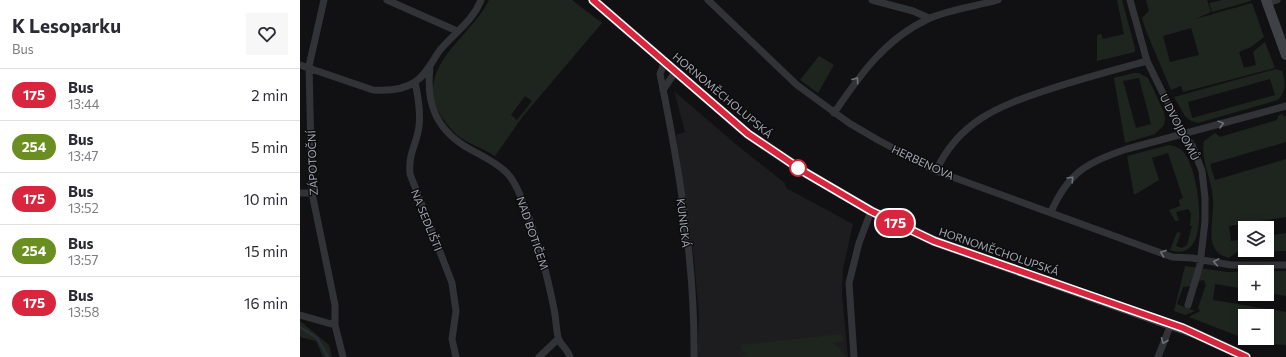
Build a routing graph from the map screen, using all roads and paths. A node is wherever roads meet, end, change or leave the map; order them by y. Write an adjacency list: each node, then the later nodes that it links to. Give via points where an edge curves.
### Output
1 (324, 0): 16 (street, ZÁPOTOČNÍ)
2 (388, 0): 11 (street)
3 (481, 0): 11 (street, via 471,18)
4 (593, 0): 13 (street, HORNOMĚCHOLUPSKÁ)
5 (708, 0): 22 (street, HERBENOVA, via 797,85)
6 (872, 0): 10 (street, via 913,12)
7 (998, 0): 10 (street)
8 (1130, 0): 14 (street, U DVOJDOMŮ)
9 (1270, 1): 12 (street)
10 (927, 19): 22 (street, one-way to 10, via 859,76 882,50 896,37)
11 (457, 32): 17 (street, via 439,52)
12 (1286, 56)
13 (665, 61): 18 (street, HORNOMĚCHOLUPSKÁ); 20 (street, KUNICKÁ, via 660,74)
14 (1147, 61): 23 (street, U DVOJDOMŮ); 24 (street, via 1068,82 1005,104 958,137)
15 (300, 65): 16 (street)
16 (309, 66): 19 (street, via 373,90 394,90); 25 (street, ZÁPOTOČNÍ)
17 (430, 67): 19 (street); 35 (street, NAD BOTIČEM, via 430,103 441,124 465,146 491,160 507,173 517,187 532,223 546,270)
18 (676, 70): 20 (street); 27 (street, HORNOMĚCHOLUPSKÁ, via 748,134 806,173)
19 (415, 82): 37 (street, NA SEDLIŠTI, via 420,116 410,157 410,174 452,283 456,311 452,339)
20 (663, 90): 40 (street, KUNICKÁ, via 680,188 692,280)
21 (1286, 106): 23 (street, one-way to 21)
22 (834, 112): 24 (street, HERBENOVA, via 878,140)
23 (1183, 134): 28 (street, one-way to 23, via 1064,186 1075,174 1090,164 1127,149); 29 (street, U DVOJDOMŮ, via 1192,145 1203,180 1206,221)
24 (936, 171): 28 (street, HERBENOVA)
25 (312, 193): 26 (street); 34 (street, ZÁPOTOČNÍ, via 335,305)
26 (300, 194)
27 (871, 211): 33 (street, HORNOMĚCHOLUPSKÁ, via 934,241); 41 (street, via 859,243 849,283)
28 (1051, 212): 29 (street, HERBENOVA, one-way to 28, via 1172,257)
29 (1201, 260): 30 (street, HERBENOVA, one-way to 29, via 1231,265); 31 (street, U DVOJDOMŮ)
30 (1286, 265)
31 (1188, 305)
32 (300, 315): 34 (street)
33 (1171, 324): 42 (street, one-way to 42); 43 (street, HORNOMĚCHOLUPSKÁ)
34 (335, 325): 36 (street, ZÁPOTOČNÍ)
35 (558, 339): 38 (street); 39 (street)
36 (343, 357)
37 (456, 357)
38 (539, 357)
39 (570, 357)
40 (694, 357)
41 (854, 357)
42 (1158, 357)
43 (1246, 357)

